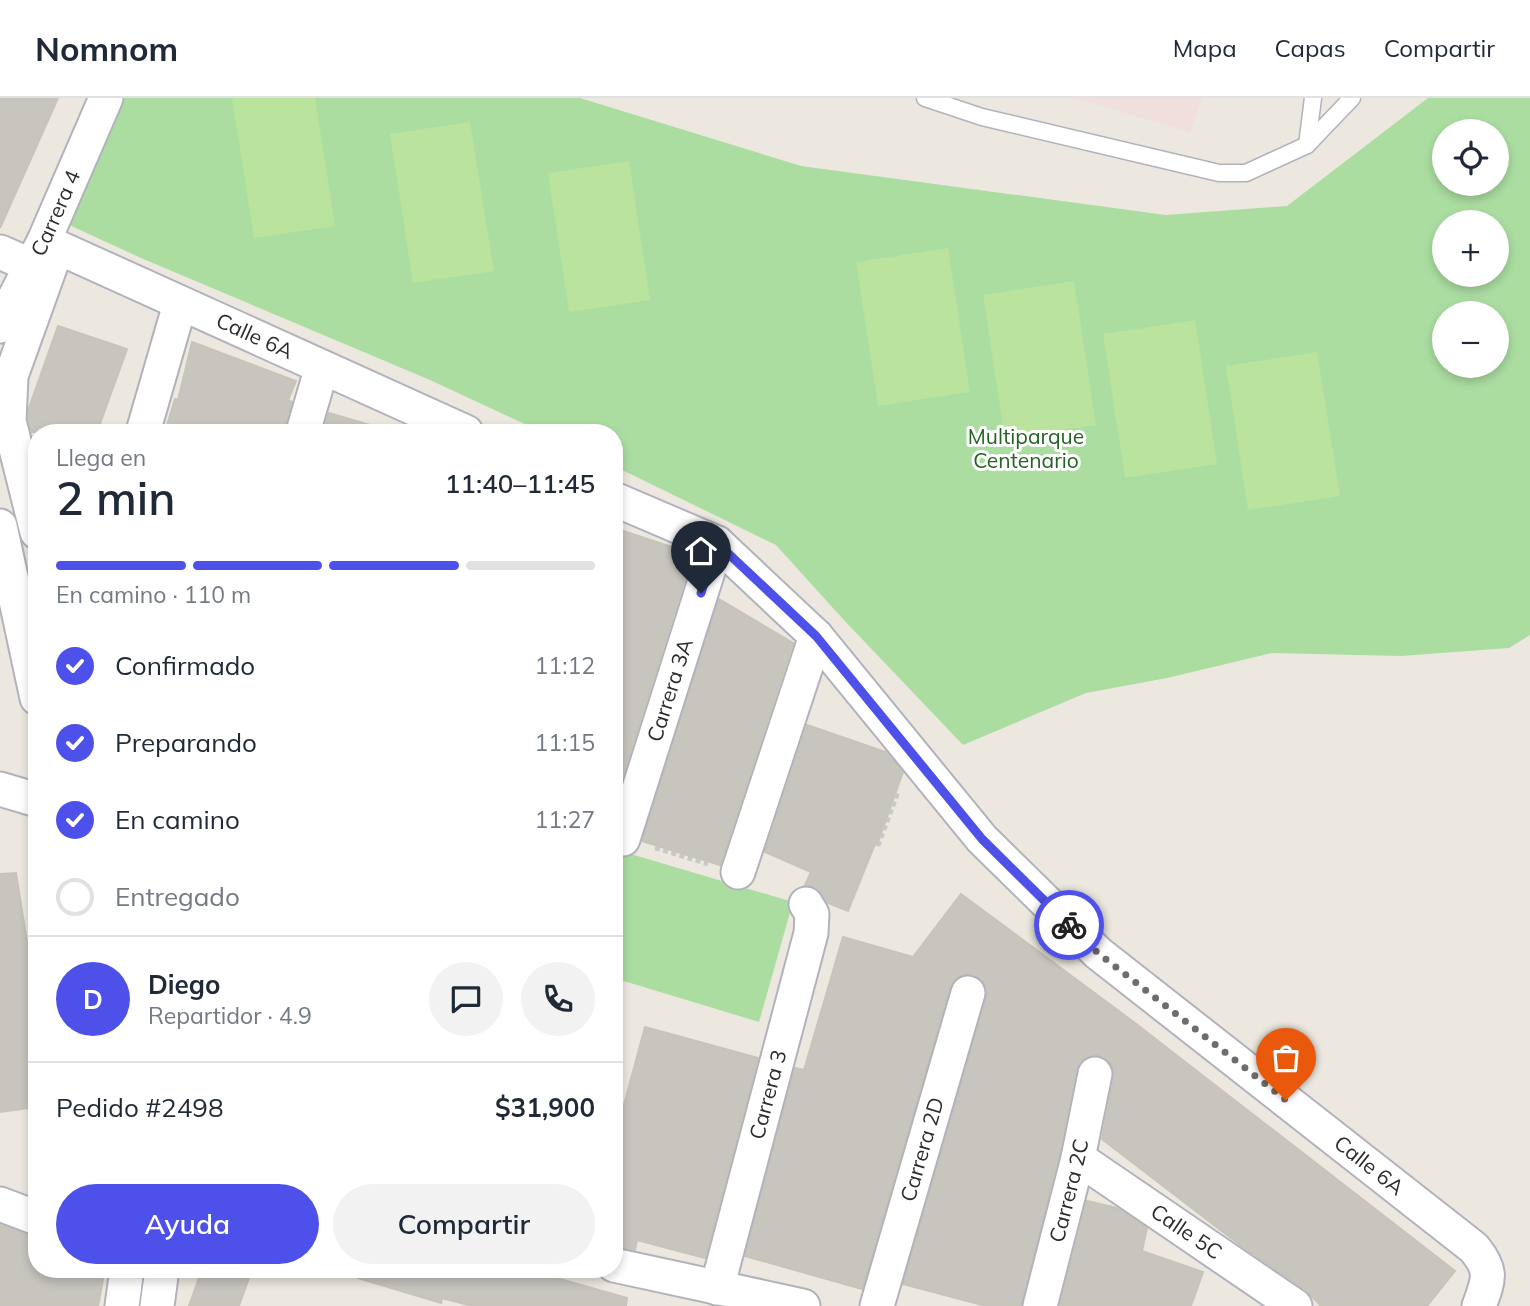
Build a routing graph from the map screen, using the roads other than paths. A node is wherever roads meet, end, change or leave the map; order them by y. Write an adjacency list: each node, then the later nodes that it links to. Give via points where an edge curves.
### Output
1 (106, 98): 6 (street, Carrera 4)
2 (925, 98): 5 (lane, via 982,117 1219,173 1246,173)
3 (1313, 98): 5 (lane)
4 (1352, 98): 5 (lane)
5 (1307, 145)
6 (33, 251): 7 (street, Calle 6A); 8 (street, Carrera 4); 13 (street, Carrera 4, via 11,376 9,421)
7 (180, 304): 9 (street, Calle 6A); 10 (street)
8 (0, 326)
9 (322, 367): 11 (street); 12 (street, Calle 6A)
10 (145, 424)
11 (305, 424)
12 (447, 424)
13 (28, 496)
14 (623, 503): 16 (street, Calle 6A)
15 (1, 542): 18 (street)
16 (717, 543): 17 (street, Calle 6A); 21 (street, Carrera 3A)
17 (816, 636): 22 (street); 39 (street, Calle 6A, via 982,839 1098,953 1474,1248 1486,1263 1486,1287)
18 (28, 659)
19 (0, 789): 20 (street)
20 (28, 797)
21 (624, 839)
22 (738, 872)
23 (806, 904): 32 (street, Carrera 3, via 811,933)
24 (968, 992): 36 (street, Carrera 2D)
25 (1095, 1074): 26 (street, Carrera 2C)
26 (1078, 1157): 37 (street, Carrera 2C); 38 (street, Calle 5C)
27 (0, 1204): 28 (street)
28 (28, 1214)
29 (623, 1267): 32 (street)
30 (126, 1278): 33 (street)
31 (161, 1278): 34 (street)
32 (717, 1288): 35 (street)
33 (122, 1306)
34 (157, 1306)
35 (803, 1306)
36 (877, 1306)
37 (1040, 1306)
38 (1295, 1306)
39 (1479, 1306)

